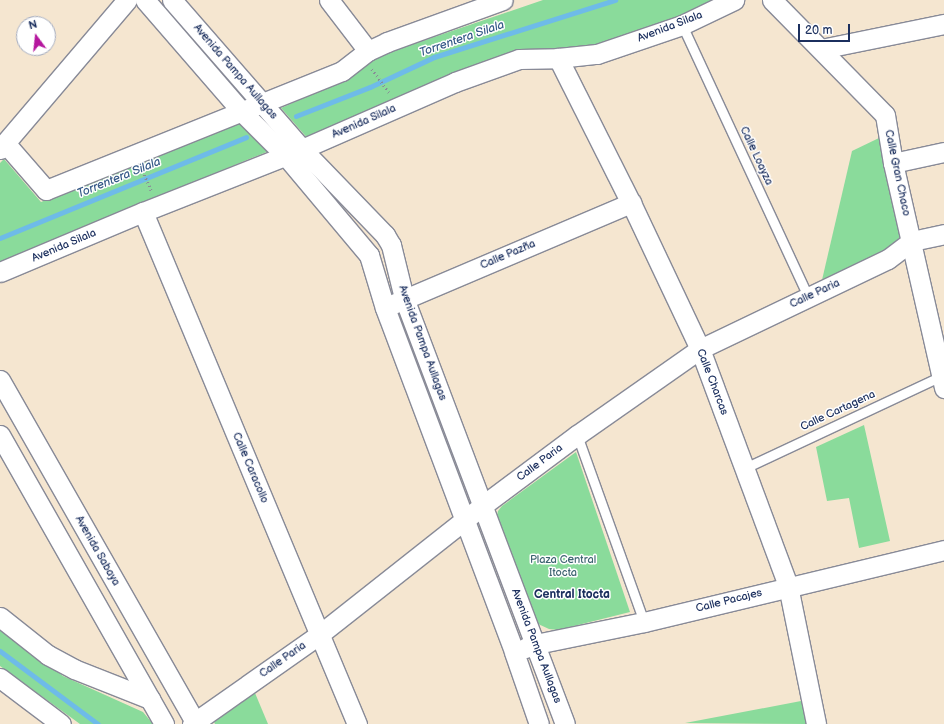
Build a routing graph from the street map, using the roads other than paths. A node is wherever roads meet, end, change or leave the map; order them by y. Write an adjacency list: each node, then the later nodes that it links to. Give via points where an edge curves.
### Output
1 (128, 0): 15 (street)
2 (145, 0): 14 (street, Avenida Pampa Aullagas)
3 (172, 0): 13 (street, Avenida Pampa Aullagas)
4 (329, 0): 11 (street)
5 (503, 0): 11 (street)
6 (734, 0): 9 (street, Avenida Silala)
7 (772, 0): 10 (street, Calle Gran Chaco)
8 (944, 24): 10 (street)
9 (682, 25): 12 (street, Avenida Silala, via 597,54); 24 (lane, Calle Loayza)
10 (821, 49): 18 (street, Calle Gran Chaco, via 885,115)
11 (368, 51): 13 (street, via 342,71)
12 (558, 58): 16 (street, Avenida Silala, via 519,59 476,74); 19 (street, Calle Charcas)
13 (263, 104): 14 (street); 16 (street, Avenida Pampa Aullagas)
14 (240, 111): 15 (street, via 46,190); 16 (street, Avenida Pampa Aullagas)
15 (3, 146)
16 (294, 152): 20 (street, Avenida Silala); 25 (street, Avenida Pampa Aullagas, via 385,235); 26 (street, Avenida Pampa Aullagas, via 369,256)
17 (944, 152): 18 (street)
18 (893, 163): 22 (street, Calle Gran Chaco)
19 (631, 203): 25 (street, Calle Pazña); 27 (street, Calle Charcas)
20 (144, 212): 23 (street, Avenida Silala); 39 (street, Calle Caracollo)
21 (944, 234): 22 (street)
22 (912, 241): 24 (street, Calle Paria, via 888,259); 29 (street, Calle Gran Chaco)
23 (0, 272)
24 (808, 297): 27 (street, Calle Paria)
25 (404, 298): 26 (street, Calle Pazña); 33 (street, Avenida Pampa Aullagas)
26 (385, 308): 34 (street, Avenida Pampa Aullagas)
27 (700, 349): 31 (street, Calle Paria); 32 (street, Calle Charcas)
28 (0, 380): 44 (street, Avenida Sabaya)
29 (943, 382): 32 (lane, Calle Cartagena)
30 (0, 435): 43 (street)
31 (577, 435): 33 (street, Calle Paria); 38 (lane)
32 (745, 468): 36 (street, Calle Charcas)
33 (482, 506): 34 (street, Calle Paria); 40 (street, Avenida Pampa Aullagas)
34 (464, 521): 39 (street, Calle Paria); 41 (street, Avenida Pampa Aullagas)
35 (944, 550): 36 (street, Calle Pacajes)
36 (788, 586): 38 (street, Calle Pacajes); 50 (street, Calle Charcas)
37 (0, 617): 43 (street, via 48,655 74,669)
38 (644, 622): 40 (street, Calle Pacajes)
39 (320, 634): 44 (street, Calle Paria); 47 (street, Calle Caracollo)
40 (536, 644): 41 (street, Calle Pacajes); 49 (street, Avenida Pampa Aullagas)
41 (514, 652): 48 (street, Avenida Pampa Aullagas)
42 (0, 678): 45 (street)
43 (150, 699): 46 (street)
44 (194, 723)
45 (61, 724)
46 (164, 724)
47 (356, 724)
48 (539, 724)
49 (565, 724)
50 (816, 724)

